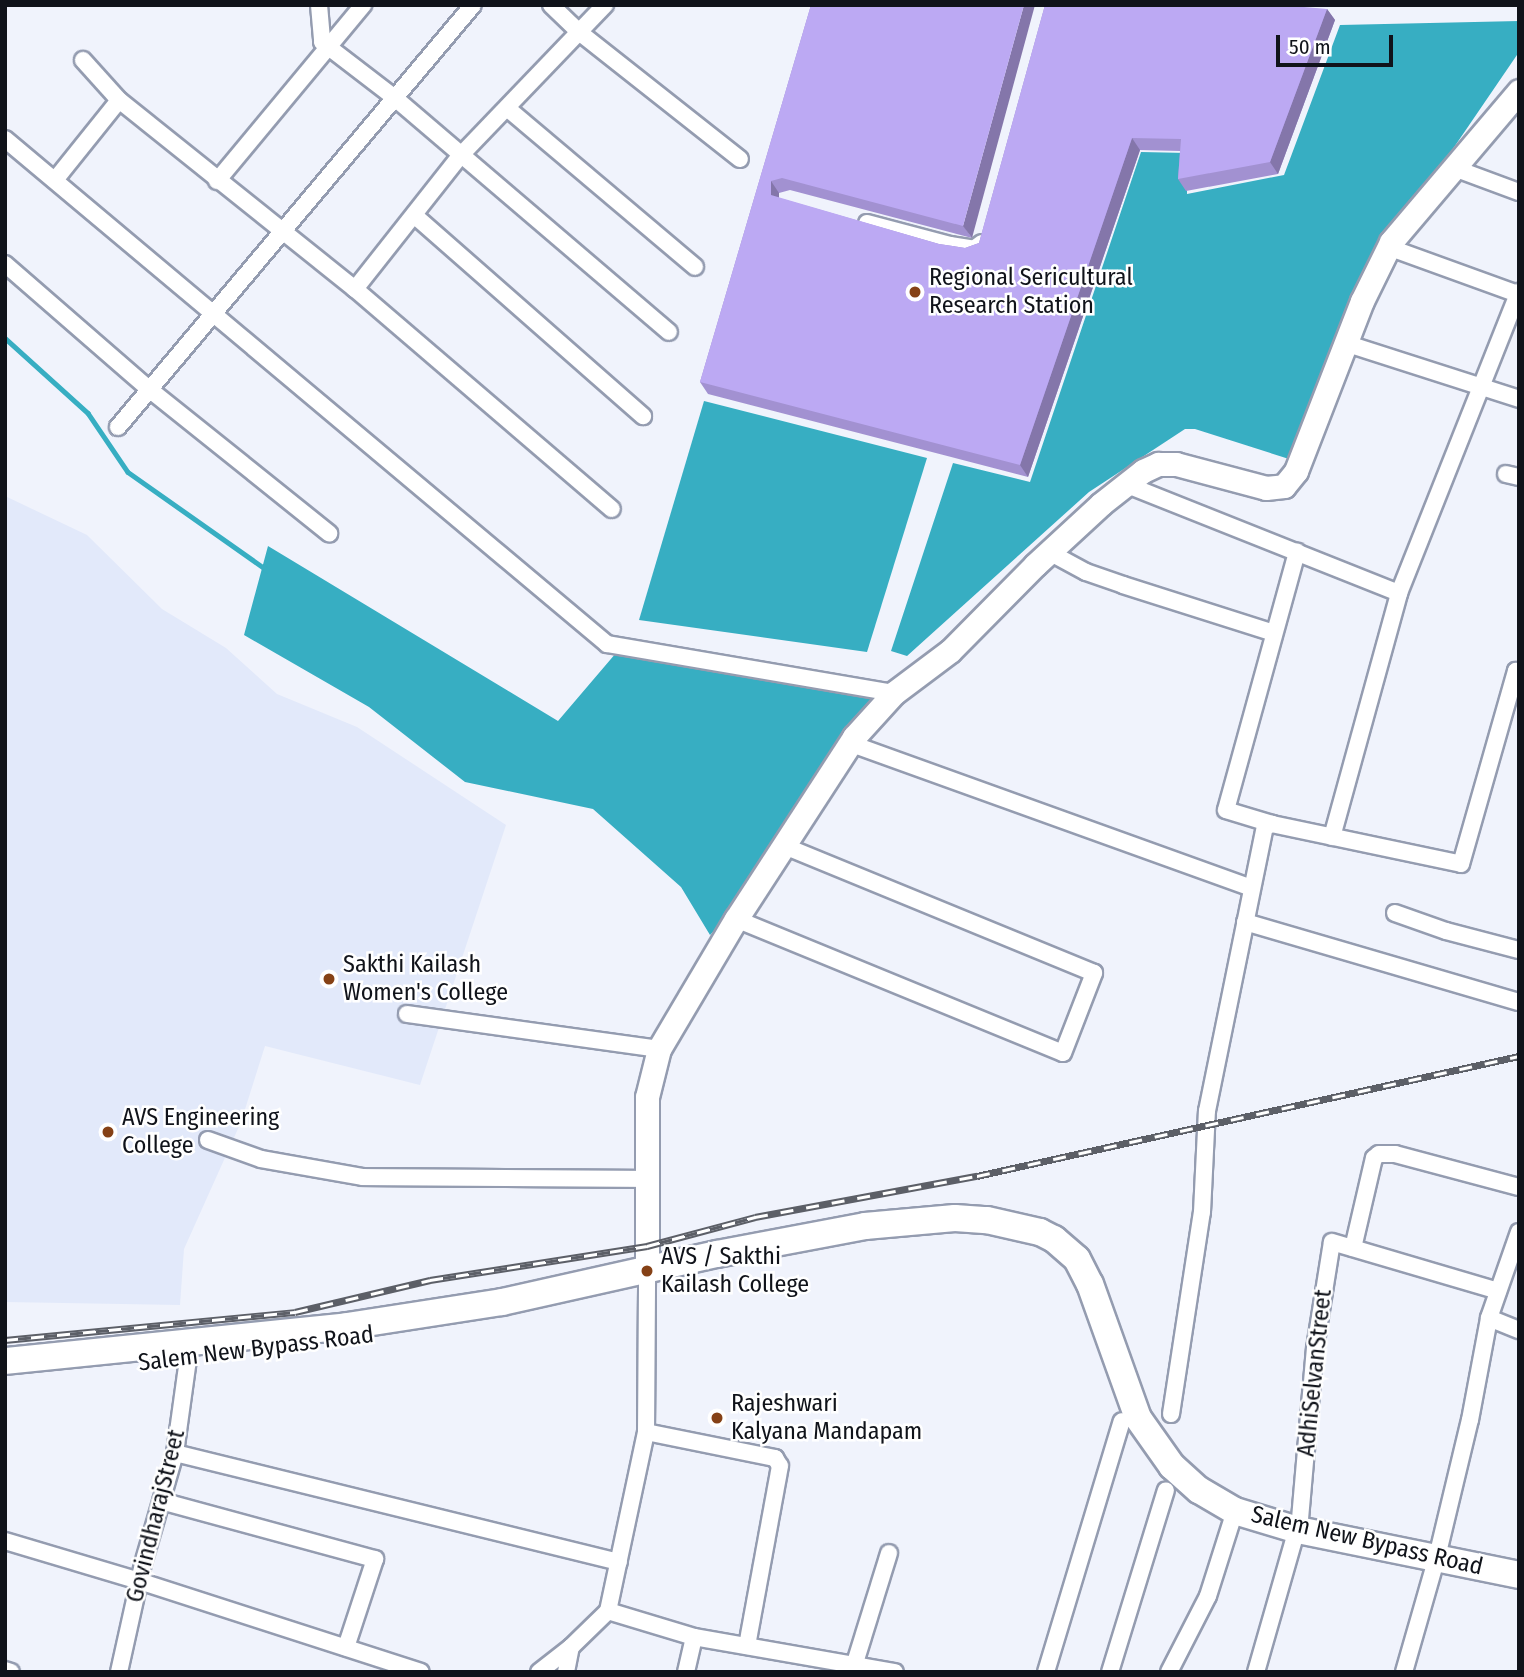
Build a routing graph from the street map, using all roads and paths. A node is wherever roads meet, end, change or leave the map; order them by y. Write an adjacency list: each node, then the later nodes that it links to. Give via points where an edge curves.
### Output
1 (319, 5): 7 (street, via 322,42)
2 (363, 5): 7 (street)
3 (473, 5): 10 (street)
4 (551, 5): 6 (street)
5 (605, 5): 6 (street)
6 (579, 32): 12 (street); 15 (street)
7 (328, 46): 10 (street); 18 (street)
8 (83, 60): 11 (street)
9 (1518, 93): 16 (street)
10 (395, 98): 14 (street); 23 (street)
11 (119, 100): 17 (street); 18 (street)
12 (506, 108): 14 (street); 26 (street)
13 (5, 139): 17 (street)
14 (461, 155): 20 (street); 30 (street)
15 (740, 159)
16 (1454, 168): 19 (street); 24 (street)
17 (55, 180): 29 (street)
18 (217, 180): 23 (street)
19 (1519, 192)
20 (414, 215): 27 (street); 35 (street)
21 (851, 219): 22 (street, via 974,249 980,247)
22 (987, 225)
23 (281, 232): 27 (street); 29 (street)
24 (1388, 247): 28 (street); 31 (street)
25 (5, 264): 33 (street)
26 (695, 267)
27 (355, 289): 38 (street)
28 (1518, 293): 32 (street)
29 (214, 312): 33 (street); 45 (street, via 607,644)
30 (669, 332)
31 (1345, 344): 32 (street); 37 (street, via 1296,471 1284,486 1256,486 1176,464 1158,464)
32 (1481, 385): 34 (street); 42 (street)
33 (149, 389): 36 (street); 39 (street)
34 (1519, 399)
35 (643, 416)
36 (118, 427)
37 (1125, 484): 40 (street); 41 (street)
38 (612, 509)
39 (329, 533)
40 (1049, 552): 43 (street, via 1086,572); 45 (street, via 950,651)
41 (1297, 552): 42 (street); 43 (street)
42 (1399, 593): 48 (street)
43 (1274, 633): 47 (street, via 1226,810)
44 (1519, 672): 48 (street, via 1461,864)
45 (894, 693): 46 (street)
46 (849, 743): 49 (street); 50 (street)
47 (1272, 824): 48 (street); 50 (street, via 1265,827)
48 (1332, 837)
49 (782, 845): 52 (street); 52 (street, via 1094,973 1063,1053)
50 (1252, 888): 53 (street)
51 (1395, 913): 54 (street)
52 (736, 919): 57 (street)
53 (1245, 922): 55 (street); 72 (street, via 1208,1111 1202,1212)
54 (1519, 950)
55 (1519, 1002)
56 (407, 1014): 57 (street)
57 (659, 1049): 59 (street, via 647,1097)
58 (208, 1140): 59 (street, via 261,1159 363,1177)
59 (648, 1179): 64 (street)
60 (1519, 1187): 63 (street, via 1395,1154 1379,1154 1374,1158)
61 (987, 1220): 64 (main road, Salem New Bypass Road, via 955,1218 865,1226); 78 (main road, Salem New Bypass Road, via 1040,1232 1077,1259 1146,1432 1185,1479); 79 (main road, via 1008,1216 1035,1220 1080,1246 1101,1277 1143,1403 1173,1450 1187,1466 1227,1494)
62 (1519, 1232): 65 (street)
63 (1353, 1248): 65 (street); 79 (street, AdhiSelvanStreet, via 1332,1242 1315,1348)
64 (647, 1271): 66 (main road, Salem New Bypass Road); 74 (street)
65 (1498, 1292): 67 (street)
66 (502, 1302): 69 (main road, Salem New Bypass Road, via 426,1326); 70 (main road, Salem New Bypass Road, via 264,1336)
67 (1489, 1318): 68 (street); 81 (street)
68 (1519, 1330)
69 (188, 1359): 71 (main road, Salem New Bypass Road); 75 (street, GovindharajStreet)
70 (5, 1361)
71 (5, 1375)
72 (1171, 1415)
73 (1122, 1421): 101 (street)
74 (646, 1432): 83 (street); 89 (street, via 775,1458 780,1466)
75 (175, 1453): 77 (street, GovindharajStreet); 83 (street)
76 (1166, 1490): 102 (street)
77 (161, 1501): 86 (street, GovindharajStreet); 90 (street, via 375,1559)
78 (1235, 1511): 79 (main road, Salem New Bypass Road); 103 (street, via 1208,1595)
79 (1299, 1525): 81 (main road, Salem New Bypass Road); 104 (street, AdhiSelvanStreet)
80 (5, 1541): 86 (street)
81 (1438, 1552): 84 (main road); 85 (main road, Salem New Bypass Road); 105 (street)
82 (889, 1553): 92 (street)
83 (619, 1562): 87 (street)
84 (1519, 1563)
85 (1519, 1575)
86 (139, 1581): 90 (street); 95 (street, GovindharajStreet)
87 (608, 1611): 88 (street); 91 (street)
88 (694, 1637): 89 (street); 99 (street)
89 (747, 1646): 92 (street)
90 (346, 1647): 96 (street)
91 (571, 1647): 97 (street); 98 (street)
92 (855, 1663): 100 (street)
93 (5, 1670): 94 (street)
94 (11, 1672)
95 (119, 1672)
96 (421, 1672)
97 (539, 1672)
98 (566, 1672)
99 (686, 1672)
100 (895, 1672)
101 (1045, 1672)
102 (1110, 1672)
103 (1170, 1672)
104 (1256, 1672)
105 (1404, 1672)

